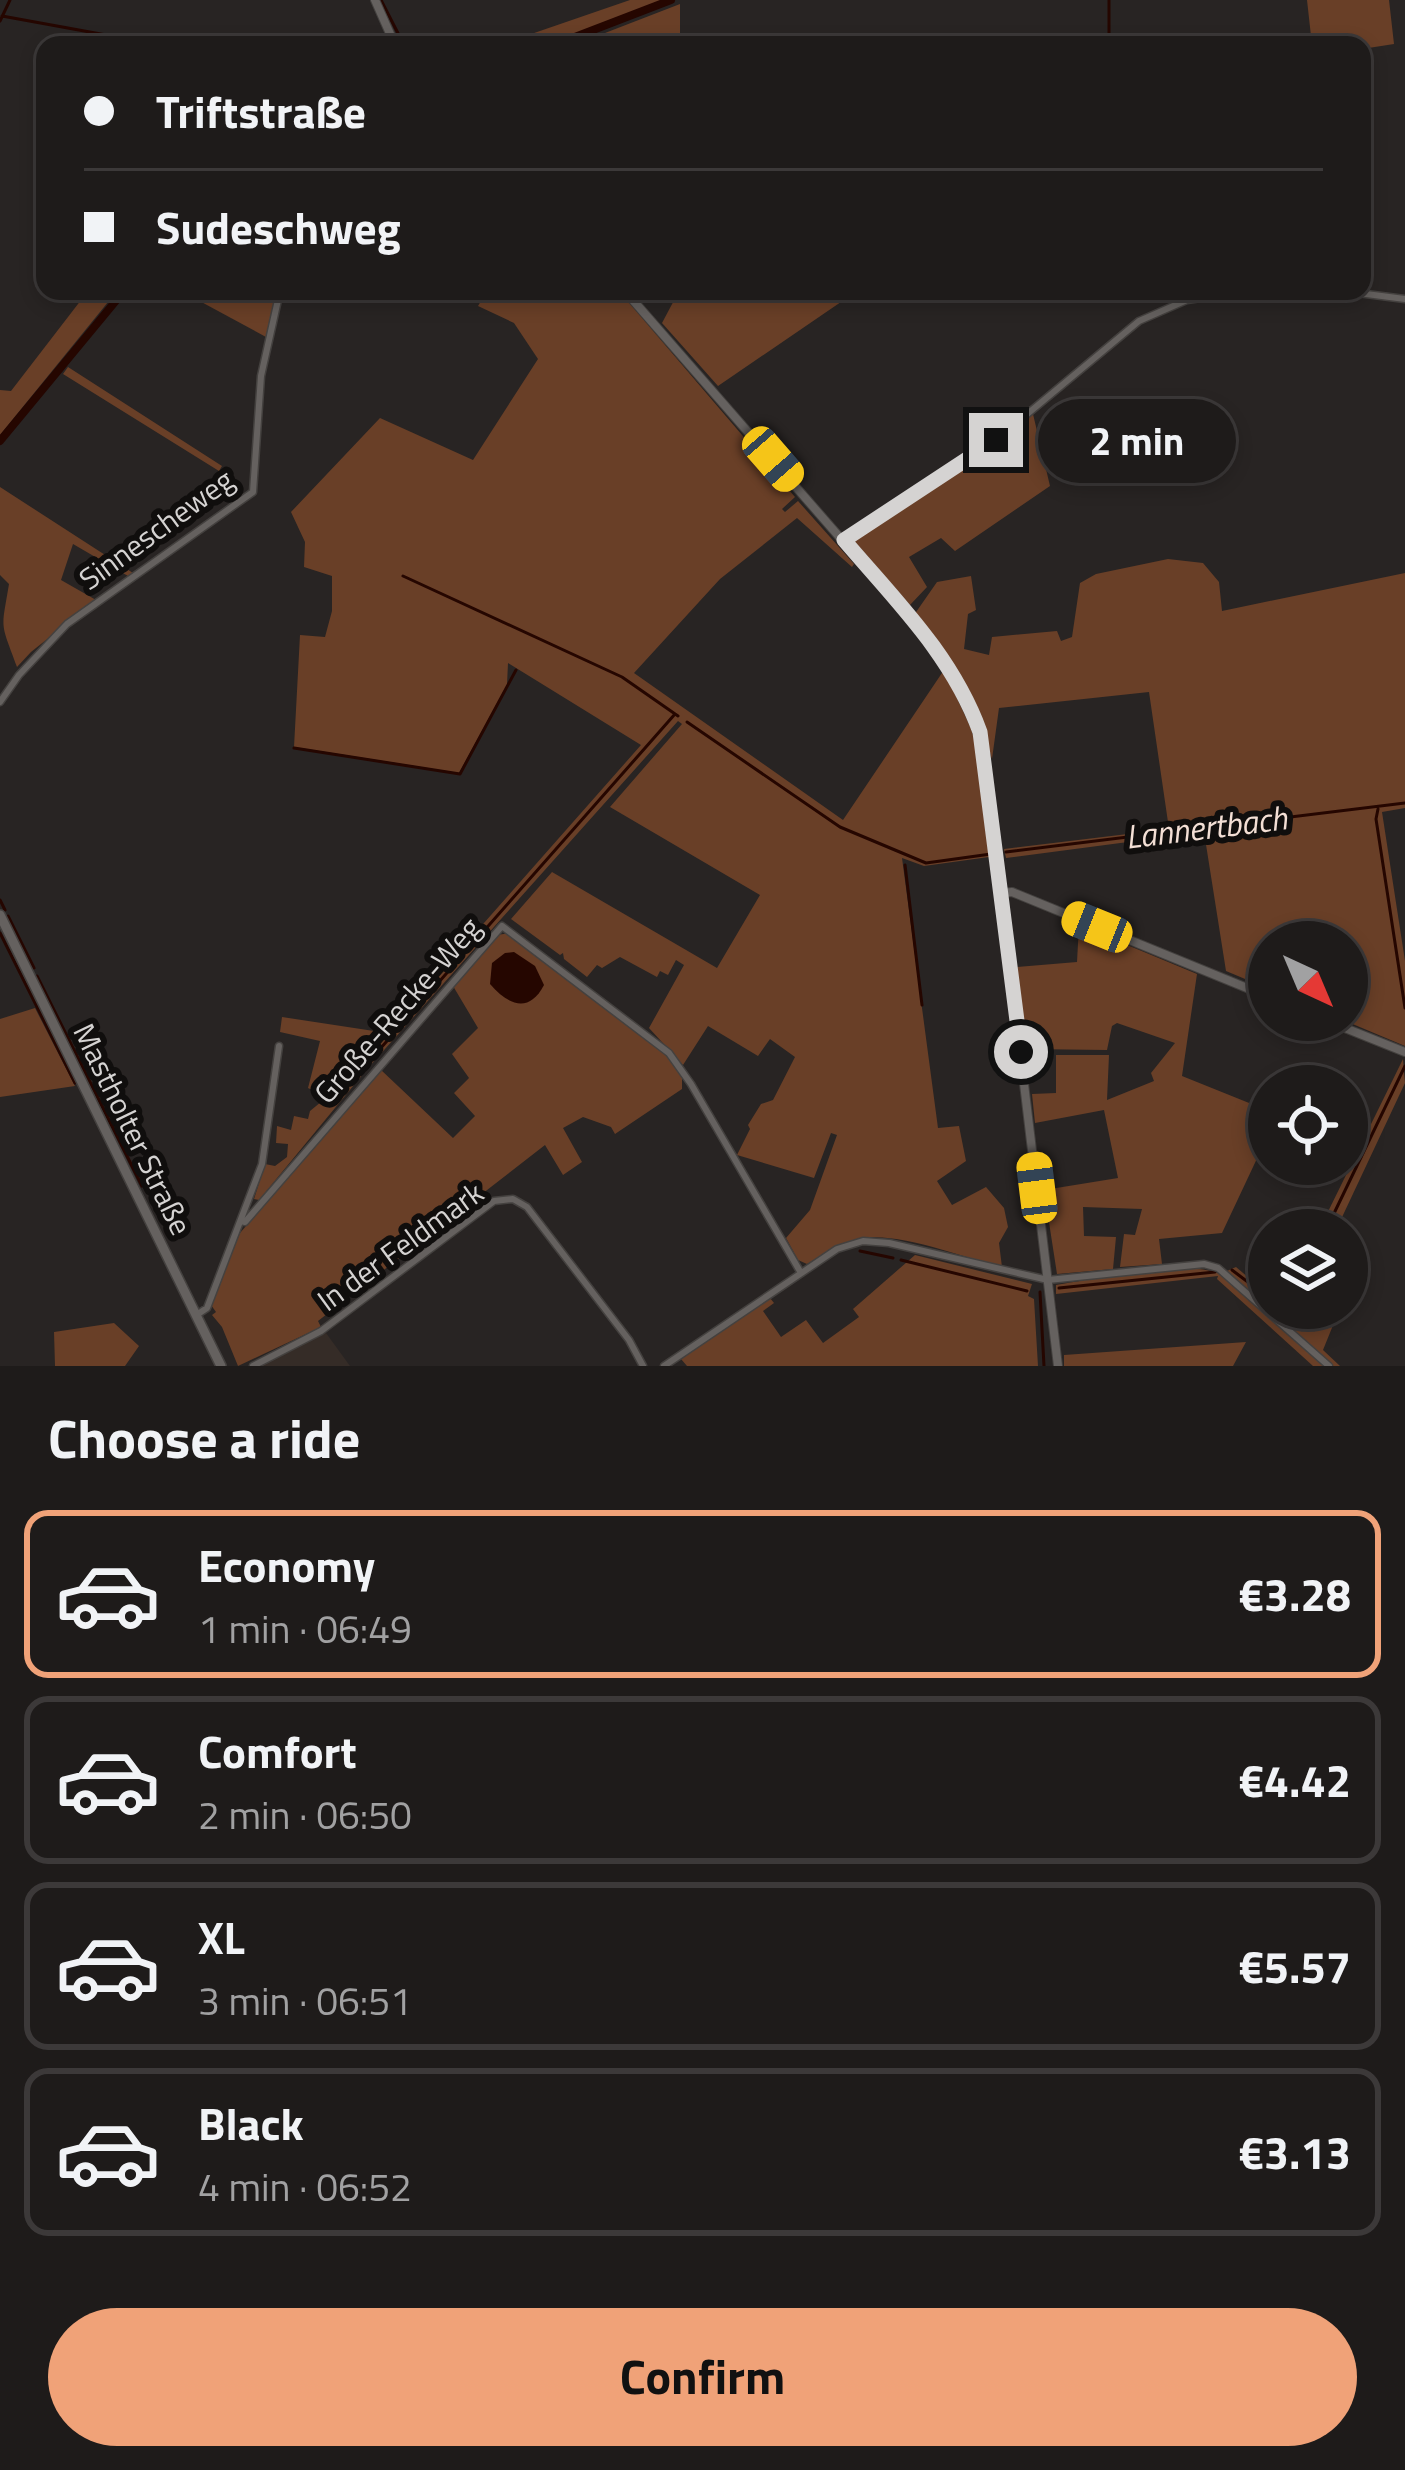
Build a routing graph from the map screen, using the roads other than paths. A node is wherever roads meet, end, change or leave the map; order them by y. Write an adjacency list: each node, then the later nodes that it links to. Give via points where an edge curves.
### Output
1 (375, 0): 2 (street)
2 (391, 36)
3 (1371, 295): 4 (street)
4 (1405, 299)
5 (278, 300): 9 (street, Sinnescheweg, via 261,376 253,492 68,624)
6 (634, 300): 8 (street)
7 (1187, 300): 8 (street, via 1139,321 996,440)
8 (844, 540): 10 (street, via 938,650 969,703)
9 (0, 702)
10 (1002, 892): 12 (street); 20 (street)
11 (0, 914): 21 (main road, Mastholter Straße)
12 (1248, 988)
13 (1368, 1037): 15 (street)
14 (279, 1046): 16 (street, Große-Recke-Weg, via 262,1164)
15 (1405, 1052)
16 (248, 1202): 17 (street); 18 (street, Große-Recke-Weg)
17 (259, 1206): 18 (street, Große-Recke-Weg); 19 (street, Große-Recke-Weg, via 502,926 669,1053)
18 (241, 1221): 21 (street, Große-Recke-Weg)
19 (801, 1273): 20 (street, via 863,1240); 22 (street)
20 (1048, 1280): 26 (street); 27 (street, via 1218,1268)
21 (198, 1314): 23 (main road, Mastholter Straße)
22 (666, 1365)
23 (221, 1366)
24 (253, 1366): 25 (street, In der Feldmark, via 321,1331 494,1201 513,1199 527,1207)
25 (643, 1366)
26 (1058, 1366)
27 (1329, 1366)

